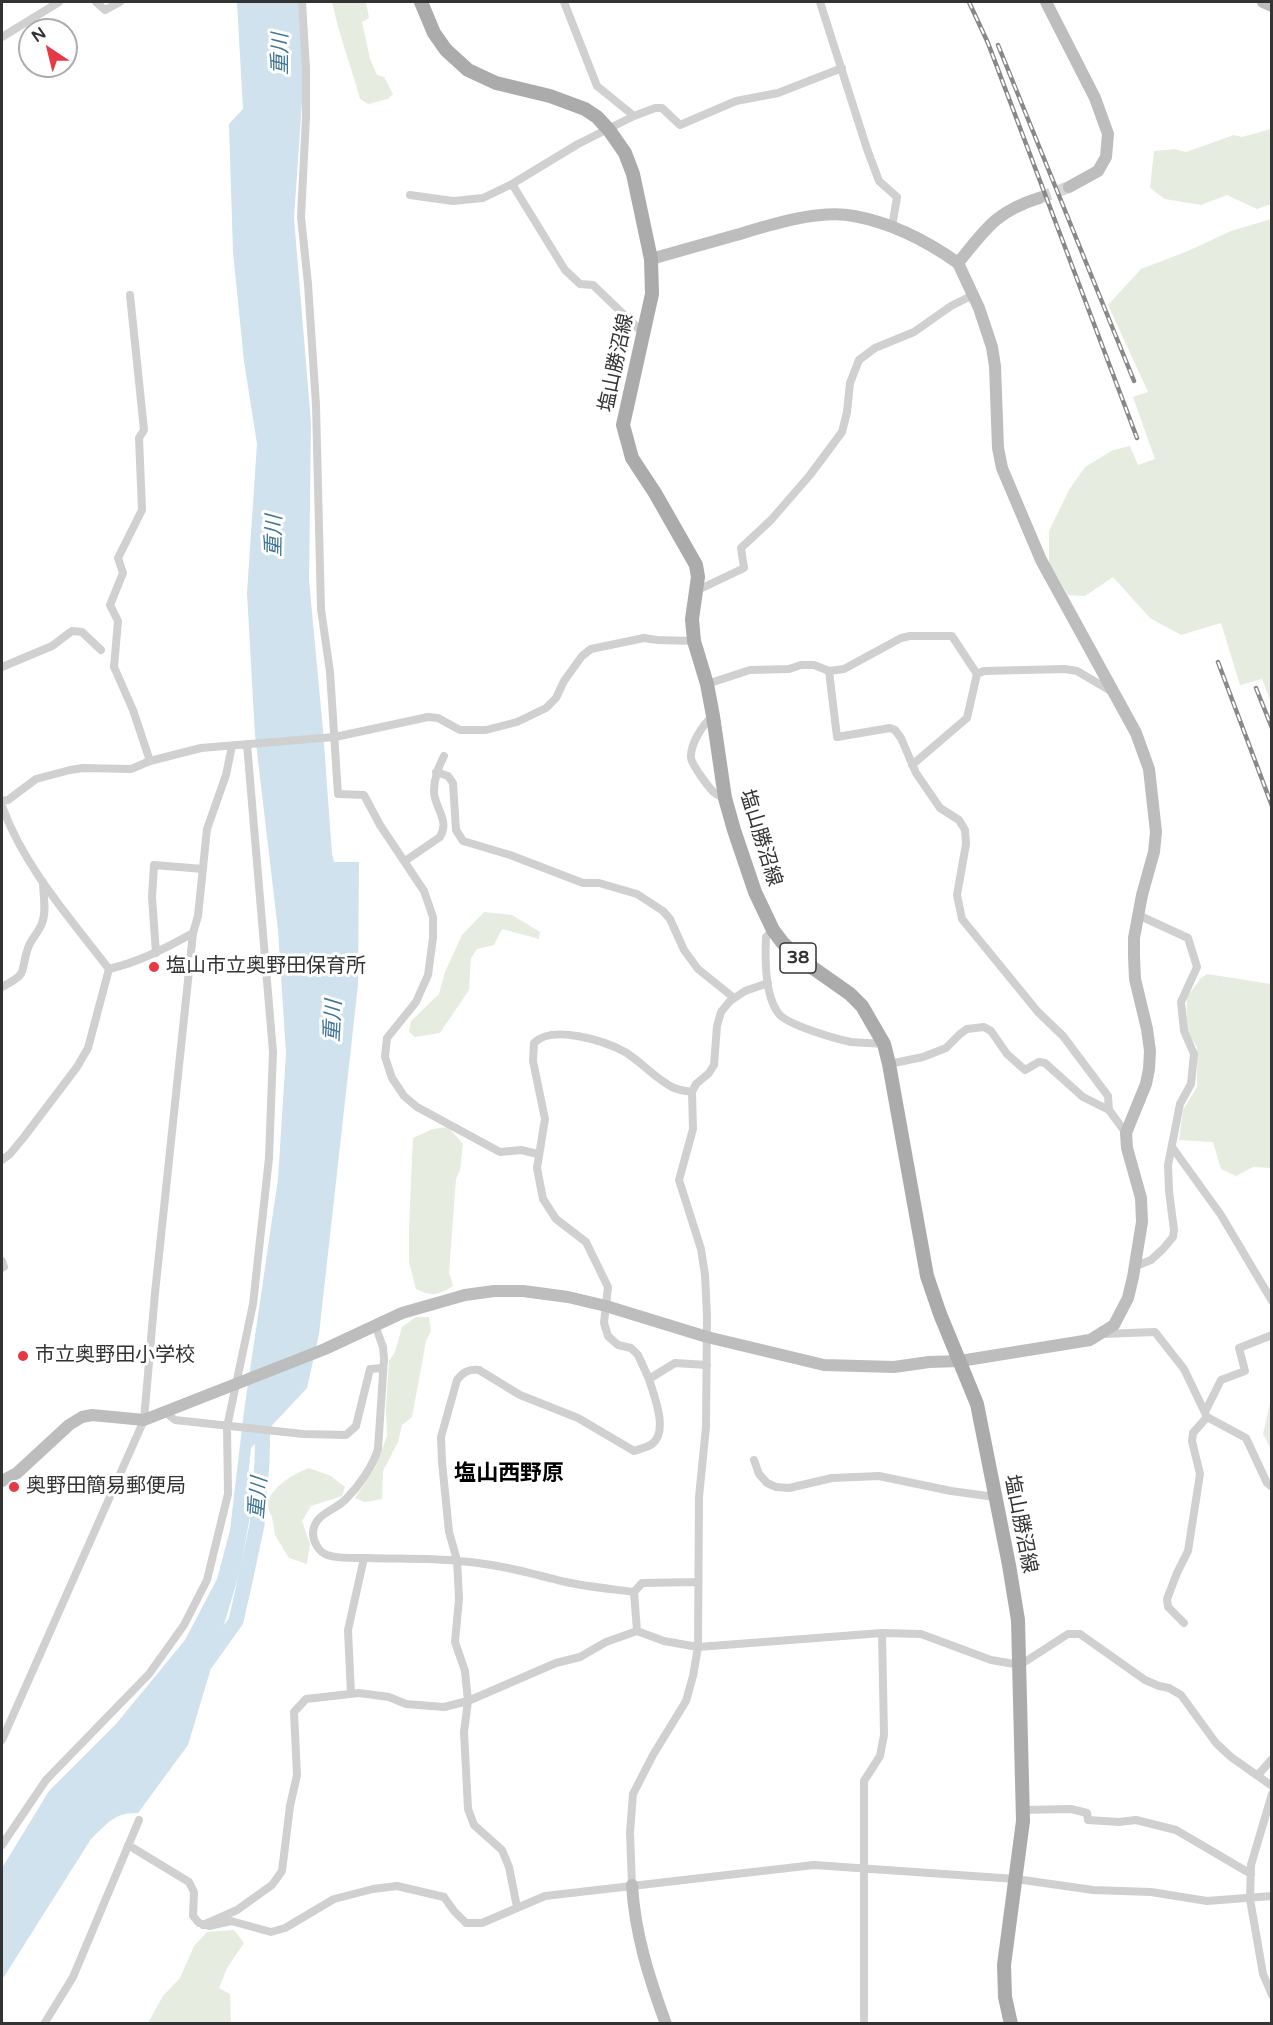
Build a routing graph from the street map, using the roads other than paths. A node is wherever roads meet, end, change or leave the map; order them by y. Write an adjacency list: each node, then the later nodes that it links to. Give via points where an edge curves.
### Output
1 (59, 2): 11 (street)
2 (96, 2): 3 (street, via 105,10)
3 (120, 2)
4 (302, 2): 34 (street, via 306,117 301,217 316,405 321,609)
5 (421, 2): 14 (main road, 塩山勝沼線 / 38, via 434,33 468,70 496,83 567,100 585,109)
6 (564, 2): 13 (street, via 597,86)
7 (820, 2): 12 (street)
8 (1046, 2): 16 (street, via 1095,98 1108,134 1106,157 1098,171)
9 (1263, 2): 10 (street)
10 (1272, 6)
11 (2, 37)
12 (842, 68): 13 (street, via 778,93 736,101 680,125 662,108); 19 (street, via 879,181 897,197)
13 (634, 117): 14 (street)
14 (609, 130): 15 (street); 20 (main road, 塩山勝沼線 / 38, via 626,153 633,174)
15 (513, 184): 17 (street, via 483,198 453,201); 24 (street, via 565,270 580,284 593,285)
16 (1069, 187)
17 (410, 195)
18 (1039, 198): 21 (street, via 1002,214)
19 (892, 226): 20 (street, via 852,215 813,216); 21 (street, via 931,244)
20 (651, 259): 24 (main road, 塩山勝沼線 / 38, via 652,294)
21 (958, 263): 22 (street)
22 (974, 295): 25 (street, via 859,360 850,383 842,432 826,456 771,520 741,548 744,568); 32 (street, via 992,347 1002,468 1041,560)
23 (130, 296): 38 (street, via 144,430 140,438 142,510 118,558 123,573 110,605 118,621 114,667)
24 (643, 333): 25 (main road, 塩山勝沼線 / 38, via 623,425 632,458 696,565)
25 (698, 590): 26 (main road, 塩山勝沼線 / 38, via 692,619)
26 (694, 641): 31 (main road, 塩山勝沼線 / 38); 34 (street, via 644,638 591,650 582,656 546,708 517,722 486,730 460,730 428,717)
27 (101, 650): 28 (street, via 82,632 72,631 52,646)
28 (2, 667)
29 (829, 671): 30 (street, via 844,669 901,638 948,635); 31 (street, via 801,665 750,670); 39 (street, via 837,737 890,728 901,738)
30 (977, 674): 32 (street, via 1065,669 1077,671); 39 (street, via 967,718)
31 (707, 684): 33 (main road, 塩山勝沼線 / 38)
32 (1113, 692): 47 (street, via 1136,733 1149,769 1153,803 1154,852)
33 (713, 716): 41 (main road, 塩山勝沼線 / 38); 41 (street, via 704,723 691,759 716,794)
34 (335, 736): 35 (street); 44 (street, via 338,794 364,795)
35 (247, 744): 36 (street); 76 (street, via 273,1052 268,1158 253,1304)
36 (232, 746): 38 (street, via 201,748); 45 (street, via 207,829)
37 (444, 756): 40 (street)
38 (150, 760): 42 (street, via 131,769 83,768 36,779)
39 (912, 765): 58 (street, via 940,808 959,820 966,830 957,895 962,919 1038,1012 1063,1036 1108,1096)
40 (436, 772): 44 (street, via 434,794 445,823 444,831); 54 (street, via 448,776 453,783 456,830 464,841 583,883 637,894 663,911 698,969)
41 (725, 798): 48 (main road, 塩山勝沼線 / 38, via 755,892)
42 (2, 801)
43 (2, 806): 46 (street)
44 (405, 861): 61 (street, via 424,891 433,917 433,938 428,975 416,1002 387,1038 385,1057 392,1078 417,1107 500,1152 521,1150)
45 (203, 869): 49 (street); 50 (street, via 154,865)
46 (42, 881): 51 (street); 53 (street, via 42,924 28,947 24,971)
47 (1138, 915): 59 (street, via 1135,979 1150,1060 1146,1084); 60 (street, via 1188,938 1197,968 1181,1002 1184,1031 1194,1054 1191,1084 1180,1104)
48 (772, 930): 52 (street, 38, via 766,937); 55 (main road, 塩山勝沼線 / 38, via 796,956 862,1006)
49 (193, 933): 50 (street); 79 (street)
50 (156, 953): 51 (street)
51 (109, 969): 62 (street, via 88,1048)
52 (768, 983): 54 (street); 55 (street, 38, via 774,1005 790,1023 851,1042)
53 (2, 987)
54 (734, 998): 57 (street, via 721,1012 714,1065)
55 (884, 1044): 56 (main road, 塩山勝沼線 / 38)
56 (889, 1064): 58 (street, via 923,1057 946,1048 968,1029 984,1027 1025,1070 1045,1063 1083,1096); 72 (main road, 塩山勝沼線 / 38, via 927,1276)
57 (692, 1092): 61 (street, via 674,1088 625,1052 585,1038 548,1034 539,1038 533,1049 545,1119); 71 (street, via 693,1129 679,1180 705,1275)
58 (1109, 1110): 59 (street)
59 (1126, 1132): 64 (street, via 1141,1198)
60 (1172, 1147): 64 (street, via 1168,1165 1173,1237 1150,1260); 66 (street, via 1221,1215)
61 (538, 1154): 67 (street, via 543,1198 556,1219 586,1242 608,1287)
62 (2, 1160)
63 (2, 1261): 65 (street)
64 (1136, 1266): 69 (street, via 1121,1312)
65 (2, 1268)
66 (1272, 1301)
67 (606, 1306): 68 (street, via 568,1297 494,1291 435,1303); 71 (street); 75 (street, via 604,1323 608,1336 638,1355)
68 (375, 1326): 74 (street); 76 (street)
69 (1102, 1334): 72 (street, via 1074,1344); 78 (street, via 1155,1332 1184,1369)
70 (1272, 1335): 78 (street, via 1239,1348 1245,1371 1221,1380)
71 (707, 1337): 72 (street, via 824,1365 894,1367); 73 (street)
72 (960, 1361): 84 (main road, 塩山勝沼線 / 38, via 976,1404)
73 (707, 1365): 75 (street, via 675,1363); 87 (street)
74 (383, 1368): 80 (street, via 370,1370 356,1426 346,1435); 85 (street, via 374,1461 345,1500 321,1515 313,1534 326,1555)
75 (649, 1379): 86 (street, via 659,1413 660,1434 652,1444 634,1451 578,1418 520,1395 485,1372 471,1369 461,1374 441,1437 449,1532)
76 (236, 1383): 77 (street); 80 (street)
77 (165, 1412): 79 (street); 80 (street, via 175,1420)
78 (1206, 1415): 83 (street, via 1246,1438); 89 (street, via 1193,1433 1200,1474 1188,1551 1167,1599 1168,1607)
79 (144, 1420): 82 (street, via 82,1417 17,1473); 96 (street)
80 (228, 1427): 103 (street, via 228,1494 207,1580 184,1625 148,1674 46,1780)
81 (754, 1460): 84 (street, via 759,1474 777,1487 832,1478 879,1476)
82 (2, 1481)
83 (1272, 1487)
84 (995, 1497): 93 (main road, 塩山勝沼線 / 38, via 1018,1620)
85 (364, 1558): 86 (street); 94 (street, via 348,1630)
86 (457, 1560): 88 (street); 95 (street, via 455,1642 465,1671)
87 (698, 1582): 88 (street, via 642,1583); 92 (street)
88 (634, 1592): 90 (street)
89 (1184, 1623)
90 (637, 1631): 92 (street); 95 (street)
91 (882, 1633): 92 (street); 93 (street, via 921,1634 991,1660); 105 (street, via 884,1735 880,1756 864,1781)
92 (698, 1647): 108 (street, via 686,1701 633,1794)
93 (1020, 1665): 98 (street, via 1068,1634 1080,1634 1145,1680 1181,1695 1216,1743); 101 (main road, 塩山勝沼線 / 38)
94 (351, 1694): 95 (street, via 444,1707); 112 (street, via 306,1699 294,1712 297,1775 282,1871 272,1885 237,1910)
95 (468, 1701): 111 (street, via 464,1732 468,1809 474,1825 502,1850)
96 (2, 1740)
97 (1272, 1759): 98 (street)
98 (1258, 1775): 99 (street)
99 (1272, 1786)
100 (1272, 1794): 106 (street)
101 (1023, 1810): 106 (street, via 1071,1809 1088,1813 1088,1820 1136,1820 1176,1830); 107 (main road, 塩山勝沼線 / 38)
102 (139, 1820): 104 (street)
103 (2, 1845)
104 (128, 1845): 112 (street, via 189,1882 194,1892 193,1916); 114 (street, via 73,1977)
105 (863, 1869): 107 (street); 108 (street, via 814,1865); 116 (street)
106 (1251, 1874): 110 (street)
107 (1016, 1879): 110 (street, via 1207,1901); 117 (main road, 塩山勝沼線 / 38, via 1004,1965)
108 (632, 1885): 111 (street, via 545,1896); 115 (street, via 640,1948)
109 (1272, 1896): 110 (street)
110 (1250, 1899): 113 (street, via 1263,1974)
111 (517, 1907): 112 (street, via 482,1923 466,1923 444,1897 397,1886 334,1899 285,1928 270,1932 231,1921)
112 (203, 1925)
113 (1272, 1995)
114 (44, 2024)
115 (666, 2024)
116 (864, 2024)
117 (1011, 2024)

